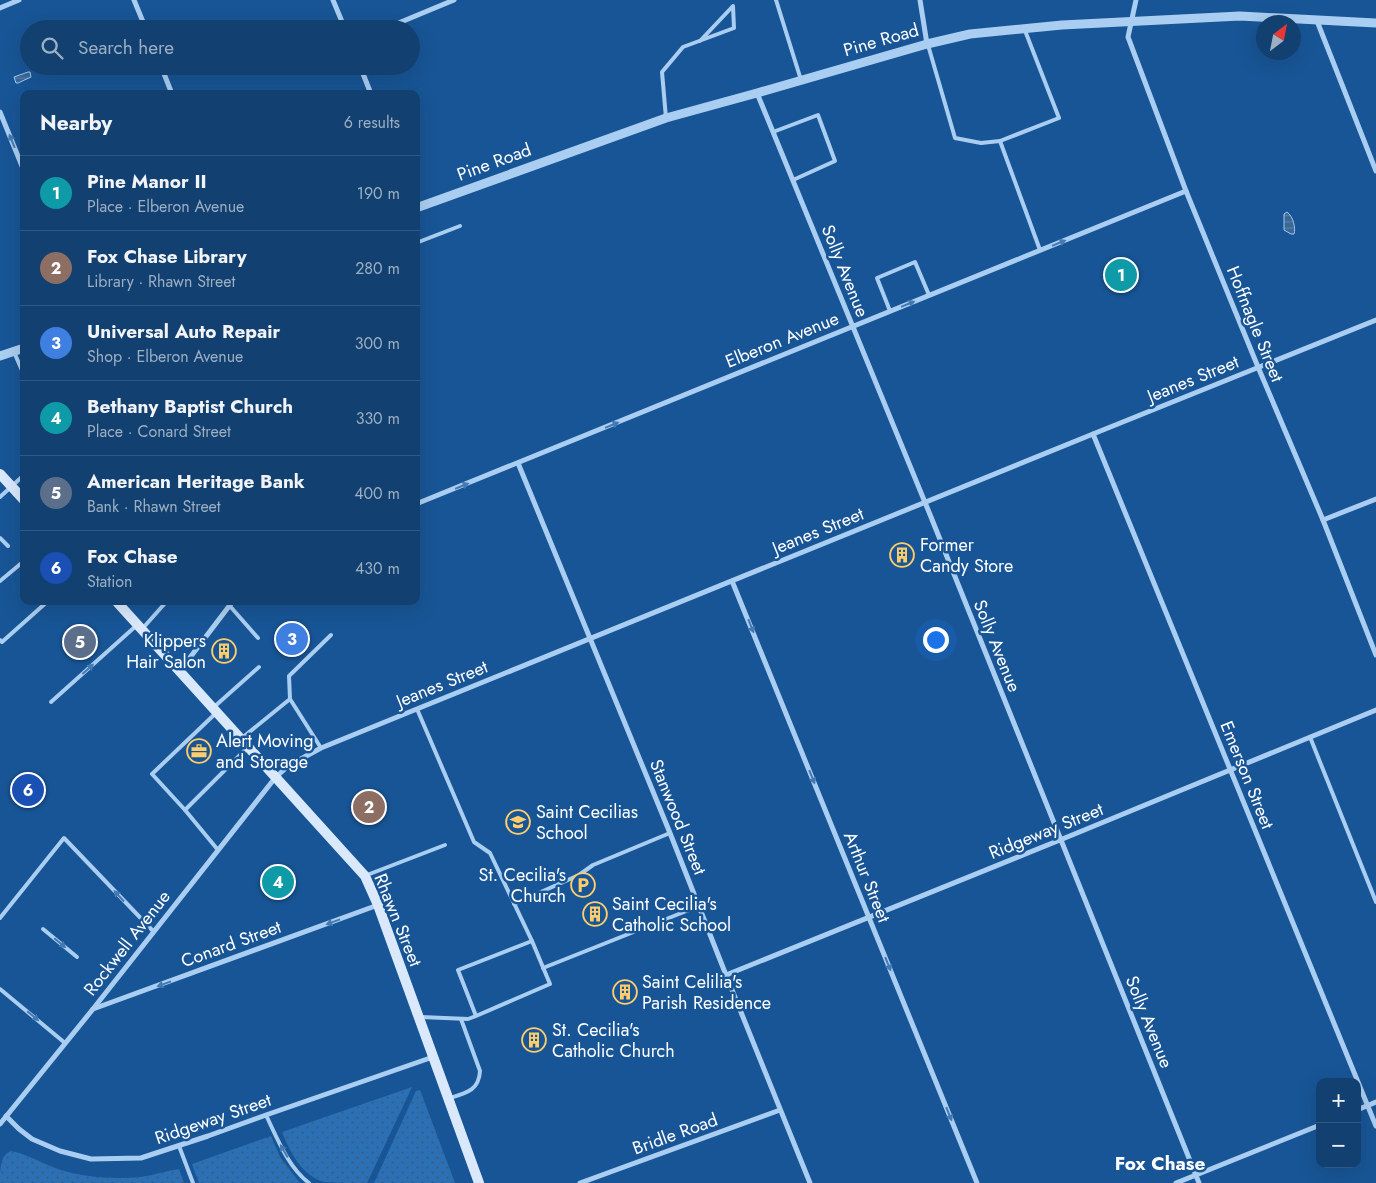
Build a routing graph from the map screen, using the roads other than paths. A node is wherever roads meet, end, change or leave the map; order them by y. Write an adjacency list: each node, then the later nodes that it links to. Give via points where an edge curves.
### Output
1 (19, 0): 8 (street)
2 (134, 0): 9 (street)
3 (333, 0): 10 (street)
4 (454, 0): 11 (street)
5 (776, 0): 20 (lane)
6 (920, 0): 17 (street)
7 (1136, 0): 12 (street, Hoffnagle Street)
8 (0, 8)
9 (142, 20)
10 (341, 20)
11 (406, 20)
12 (1132, 21): 13 (street, Pine Road, via 1240,16); 15 (street, Pine Road); 31 (street, Hoffnagle Street, via 1128,38)
13 (1317, 21): 14 (street, Pine Road); 29 (street)
14 (1376, 23)
15 (1024, 28): 17 (street, Pine Road, via 970,34); 27 (lane, via 1059,118)
16 (700, 40): 16 (lane, via 734,28 733,6 720,20); 25 (lane, via 683,47 662,72)
17 (927, 44): 20 (street, Pine Road); 27 (lane, via 955,138 981,143)
18 (165, 75): 21 (street)
19 (364, 75): 22 (street)
20 (801, 80): 23 (street, Pine Road)
21 (170, 90)
22 (369, 90)
23 (757, 93): 25 (street, Pine Road); 26 (street, Solly Avenue)
24 (0, 112): 28 (street, one-way to 24)
25 (666, 118): 32 (street, Pine Road)
26 (773, 132): 30 (street, Solly Avenue); 30 (lane, via 818,115 835,161)
27 (1000, 141): 35 (lane)
28 (20, 161)
29 (1376, 171)
30 (793, 180): 39 (street, Solly Avenue)
31 (1186, 192): 35 (street, Elberon Avenue, one-way to 31); 44 (street, Hoffnagle Street)
32 (420, 207)
33 (460, 226): 34 (lane)
34 (420, 241)
35 (1040, 250): 36 (street, Elberon Avenue)
36 (929, 295): 37 (street, Elberon Avenue, one-way to 36); 37 (lane, via 915,262 877,278)
37 (890, 311): 39 (street, Elberon Avenue)
38 (1376, 320): 44 (street, Jeanes Street)
39 (853, 326): 46 (street, Elberon Avenue, one-way to 39); 54 (street, Solly Avenue)
40 (20, 350): 41 (street)
41 (14, 352): 42 (street); 43 (lane)
42 (0, 356)
43 (20, 366)
44 (1258, 367): 45 (street, Jeanes Street); 55 (street, Hoffnagle Street)
45 (1092, 434): 54 (street, Jeanes Street); 83 (street, Emerson Street)
46 (518, 463): 53 (street, Elberon Avenue, one-way to 46); 69 (street, Stanwood Street)
47 (0, 474): 49 (main road)
48 (20, 478): 49 (lane)
49 (11, 486): 50 (main road); 51 (lane)
50 (20, 496)
51 (0, 497)
52 (1376, 499): 55 (street)
53 (420, 502)
54 (925, 502): 60 (street, Jeanes Street); 87 (street, Solly Avenue)
55 (1323, 520): 71 (street, Hoffnagle Street)
56 (0, 538): 57 (lane)
57 (8, 546)
58 (20, 564): 59 (lane)
59 (0, 581)
60 (732, 581): 69 (street, Jeanes Street); 96 (street, Arthur Street, one-way to 96)
61 (43, 605): 70 (lane)
62 (120, 605): 66 (main road, Rhawn Street)
63 (163, 605): 66 (lane)
64 (229, 605): 73 (street)
65 (233, 605): 68 (lane)
66 (139, 627): 73 (main road, Rhawn Street); 75 (lane, one-way to 66)
67 (331, 635): 74 (lane, via 290,676)
68 (258, 638)
69 (591, 638): 76 (street, Jeanes Street); 86 (street, Stanwood Street)
70 (1, 642)
71 (1376, 655)
72 (259, 667): 78 (lane)
73 (179, 672): 78 (main road, Rhawn Street)
74 (290, 699): 80 (lane); 82 (lane)
75 (51, 702)
76 (417, 709): 82 (street, Jeanes Street); 92 (lane, via 474,842 490,853)
77 (1376, 710): 79 (street, Ridgeway Street)
78 (214, 711): 80 (main road, Rhawn Street); 85 (lane, via 152,774)
79 (1310, 737): 83 (street, Ridgeway Street); 91 (lane)
80 (240, 740): 81 (main road, Rhawn Street)
81 (248, 748): 84 (main road, Rhawn Street); 85 (lane)
82 (320, 748): 84 (street, Jeanes Street, via 288,766)
83 (1231, 771): 87 (street, Ridgeway Street); 112 (street, Emerson Street)
84 (275, 778): 89 (street, Rockwell Avenue); 90 (main road, Rhawn Street)
85 (185, 810): 89 (lane)
86 (670, 833): 92 (lane, via 593,864 579,875); 94 (street, Stanwood Street)
87 (1060, 840): 96 (street, Ridgeway Street); 121 (street, Solly Avenue)
88 (446, 845): 90 (lane)
89 (218, 850): 98 (street, Rockwell Avenue)
90 (365, 876): 93 (main road, Rhawn Street)
91 (1376, 902)
92 (514, 904): 99 (lane)
93 (378, 905): 104 (street, Conard Street, one-way to 104); 106 (main road, Rhawn Street)
94 (699, 906): 101 (lane); 102 (street, Stanwood Street)
95 (0, 918): 98 (lane, one-way to 95, via 64,838)
96 (869, 918): 102 (street, Ridgeway Street); 127 (street, Arthur Street, one-way to 127)
97 (43, 928): 100 (lane, one-way to 100)
98 (153, 932): 104 (street, Rockwell Avenue)
99 (532, 941): 101 (lane); 105 (lane, via 458,970)
100 (77, 957)
101 (543, 968): 105 (lane, via 550,984)
102 (726, 976): 114 (street, Stanwood Street)
103 (0, 989): 108 (lane, one-way to 108)
104 (93, 1009): 108 (street, Rockwell Avenue)
105 (476, 1016): 107 (lane)
106 (419, 1017): 107 (lane); 109 (main road, Rhawn Street)
107 (461, 1019): 110 (lane, via 480,1078 476,1087 466,1094)
108 (65, 1043): 116 (street, Rockwell Avenue)
109 (433, 1057): 110 (main road, Rhawn Street); 115 (street, Ridgeway Street)
110 (449, 1098): 124 (main road, Rhawn Street)
111 (1376, 1102): 112 (street)
112 (1368, 1106): 113 (street); 118 (street, Emerson Street)
113 (1361, 1109)
114 (780, 1110): 125 (street, Bridle Road); 126 (street, Stanwood Street)
115 (266, 1115): 120 (street, Ridgeway Street); 123 (lane, one-way to 115, via 293,1166)
116 (6, 1116): 117 (street, Rockwell Avenue); 120 (street, Ridgeway Street, via 32,1139 91,1159 141,1158)
117 (0, 1124)
118 (1376, 1126)
119 (1316, 1127): 121 (street)
120 (179, 1146): 122 (lane)
121 (1196, 1175): 128 (street); 129 (street, Solly Avenue)
122 (193, 1183)
123 (309, 1183)
124 (479, 1183)
125 (580, 1183)
126 (810, 1183)
127 (977, 1183)
128 (1176, 1183)
129 (1199, 1183)

